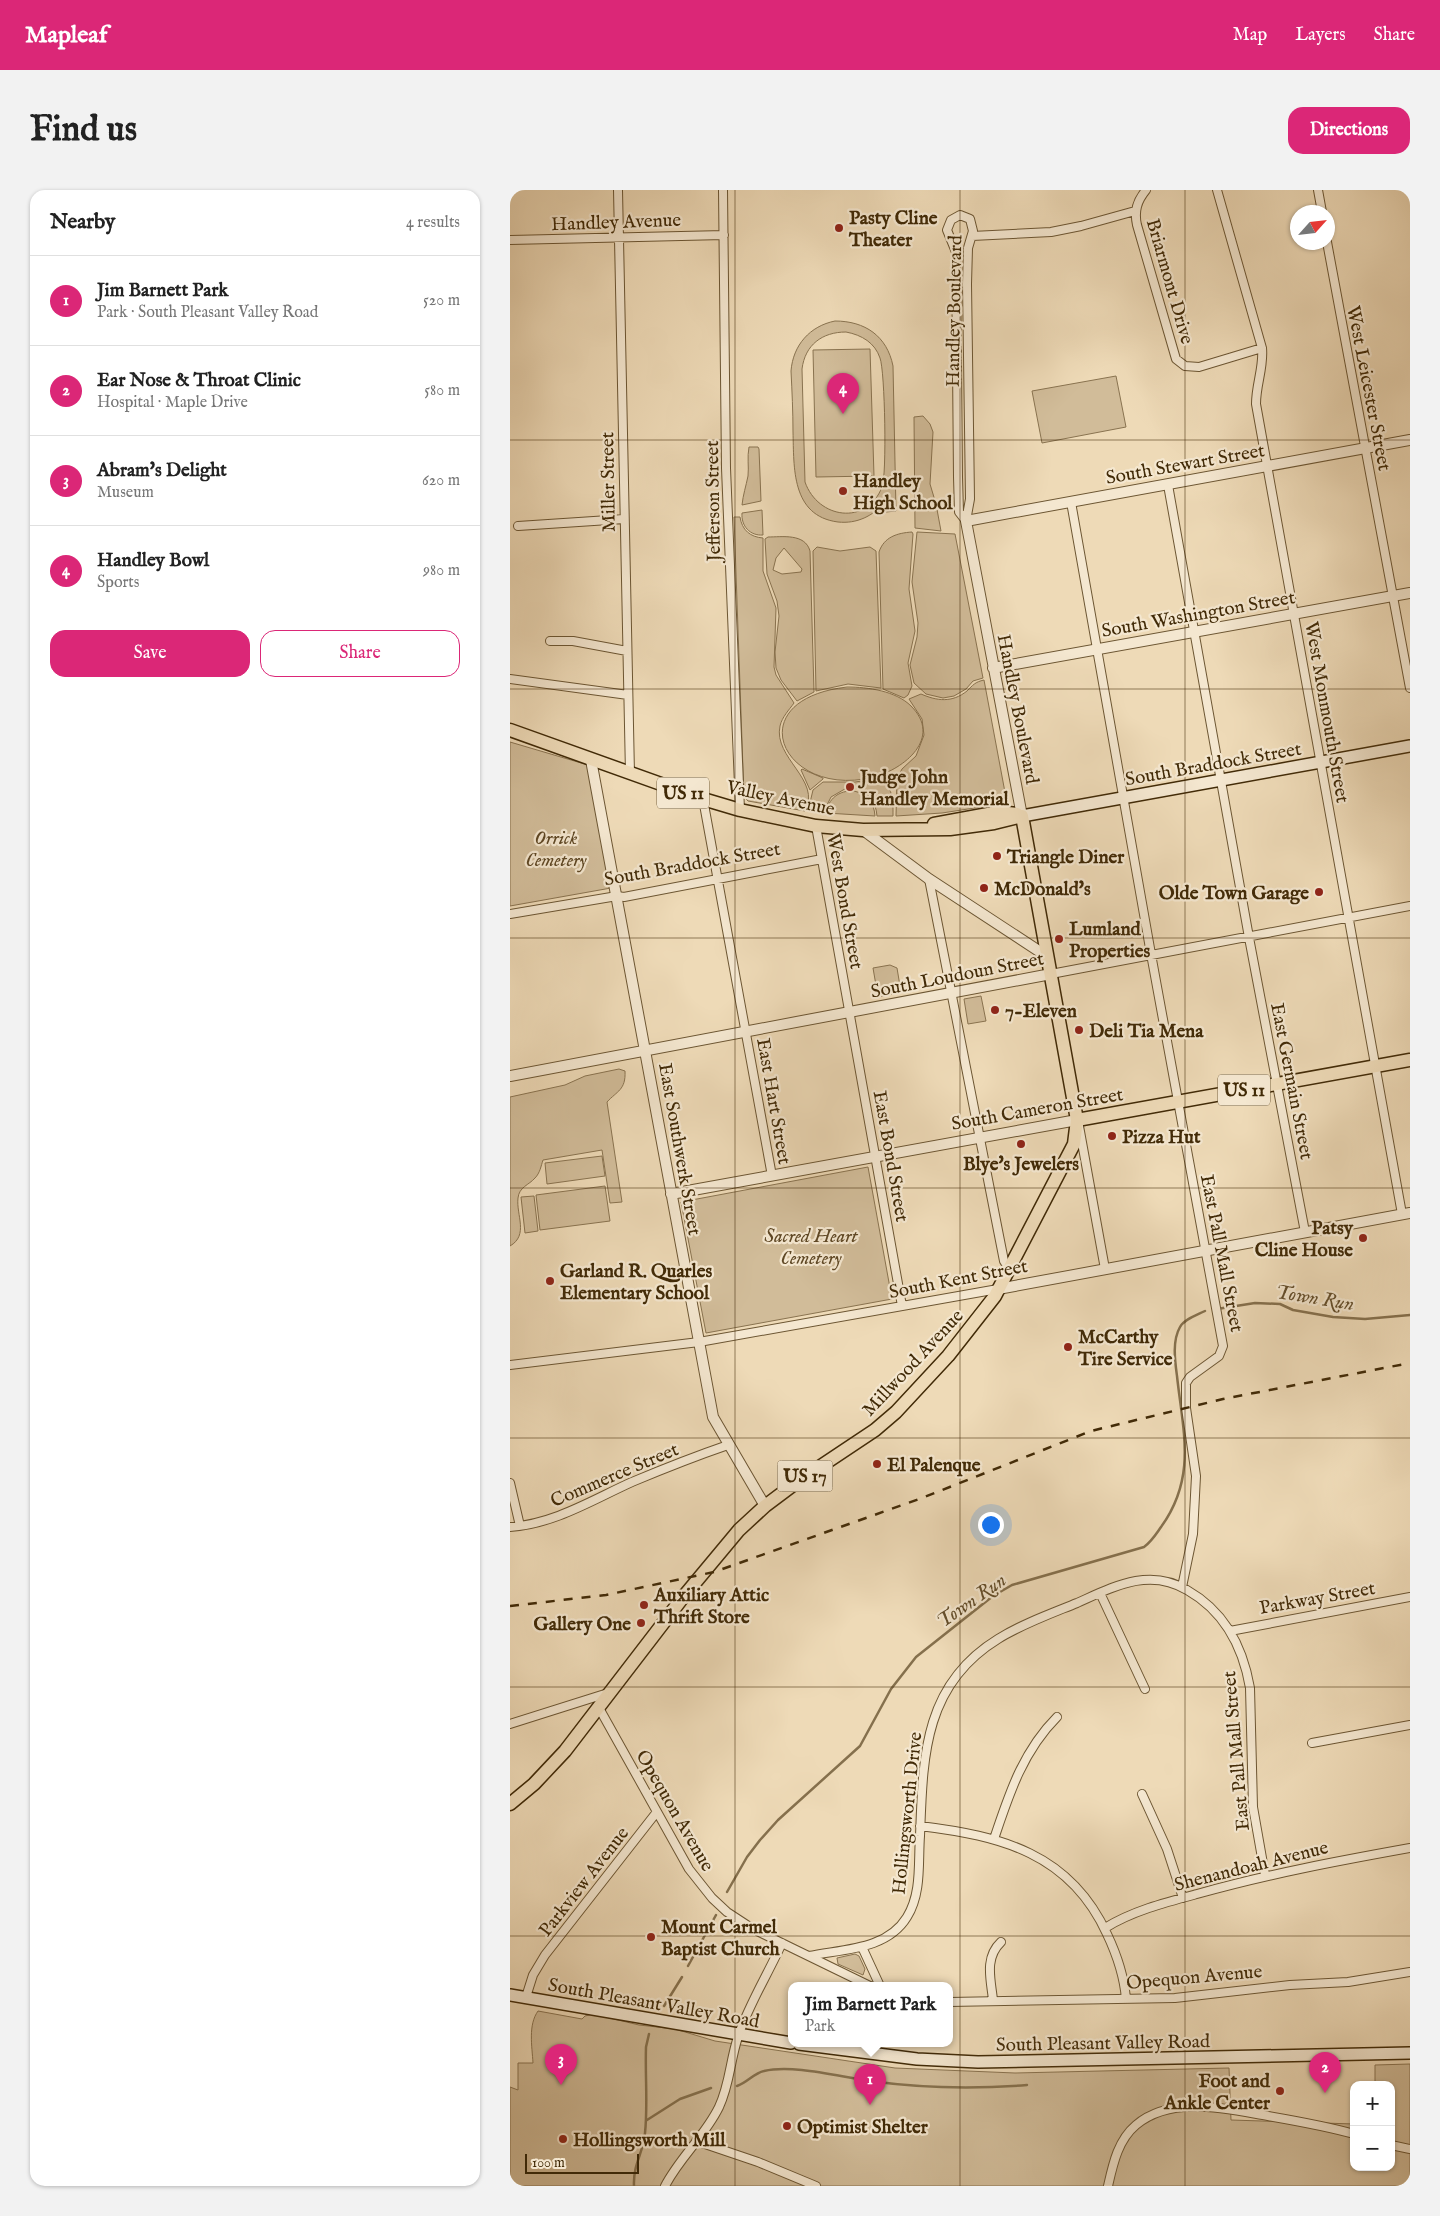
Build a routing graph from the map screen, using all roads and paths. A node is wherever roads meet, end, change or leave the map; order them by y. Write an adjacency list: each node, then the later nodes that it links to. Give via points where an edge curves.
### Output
1 (618, 190): 10 (street, Miller Street)
2 (723, 190): 8 (street, Jefferson Street)
3 (1146, 190): 7 (street)
4 (1217, 190): 15 (street, West Monmouth Street)
5 (1318, 190): 6 (street)
6 (1321, 205)
7 (1136, 211): 9 (street, via 1056,231); 15 (street, Briarmont Drive, via 1159,305 1174,354 1181,364 1199,367)
8 (724, 235): 10 (street, Handley Avenue); 45 (street, Jefferson Street, via 726,468)
9 (972, 236): 13 (street, Handley Boulevard, via 970,219 959,215 951,220 947,230 956,252); 14 (street, Handley Boulevard, via 968,248)
10 (618, 237): 11 (street, Handley Avenue); 23 (street, Miller Street)
11 (510, 240)
12 (1328, 250): 19 (street, West Leicester Street)
13 (956, 340): 14 (street); 16 (street, Handley Boulevard)
14 (968, 340): 17 (street, Handley Boulevard)
15 (1262, 348): 20 (street, West Monmouth Street, via 1256,404)
16 (958, 425): 17 (street); 24 (street, Handley Boulevard, via 959,506)
17 (969, 425): 24 (street, Handley Boulevard, via 970,499)
18 (1410, 440): 19 (street, South Stewart Street)
19 (1365, 448): 20 (street, South Stewart Street); 27 (street, West Leicester Street)
20 (1267, 466): 21 (street, South Stewart Street); 28 (street, West Monmouth Street)
21 (1168, 484): 22 (street, South Stewart Street); 29 (street, East Germain Street)
22 (1071, 502): 24 (street, South Stewart Street); 32 (street, East Pall Mall Street)
23 (624, 519): 25 (street); 31 (street, Miller Street)
24 (966, 521): 33 (street, Handley Boulevard)
25 (518, 526)
26 (1410, 593): 27 (street, South Washington Street)
27 (1392, 596): 28 (street, South Washington Street); 35 (street, West Leicester Street)
28 (1294, 614): 29 (street, South Washington Street); 40 (street, West Monmouth Street)
29 (1194, 632): 32 (street, South Washington Street); 42 (street, East Germain Street)
30 (550, 641): 31 (street, via 573,641)
31 (628, 650): 36 (street, Miller Street)
32 (1097, 650): 33 (street, South Washington Street); 43 (street, East Pall Mall Street)
33 (993, 668): 46 (street, Handley Boulevard)
34 (510, 679): 36 (street)
35 (1410, 688)
36 (628, 695): 41 (street, Miller Street)
37 (510, 730): 39 (main road, Valley Avenue / US 11)
38 (1410, 746): 40 (main road, South Braddock Street)
39 (591, 760): 41 (main road, Valley Avenue / US 11); 52 (street, East Southwerk Street)
40 (1320, 762): 42 (main road, South Braddock Street); 55 (street, West Monmouth Street)
41 (630, 774): 44 (main road, Valley Avenue / US 11)
42 (1221, 780): 43 (main road, South Braddock Street); 56 (street, East Germain Street)
43 (1123, 798): 46 (main road, South Braddock Street); 57 (street, East Pall Mall Street)
44 (703, 799): 45 (main road, Valley Avenue / US 11); 50 (street, East Hart Street)
45 (740, 810): 47 (main road, Valley Avenue / US 11)
46 (1022, 816): 48 (main road, South Braddock Street / US 11, via 964,828); 58 (main road)
47 (816, 826): 48 (main road, Valley Avenue / US 11); 49 (street, West Bond Street)
48 (863, 830): 51 (street)
49 (822, 859): 50 (street, South Braddock Street); 61 (street, West Bond Street)
50 (718, 879): 52 (street, South Braddock Street, via 624,898); 62 (street, East Hart Street)
51 (929, 879): 58 (street); 60 (street)
52 (617, 896): 54 (street, South Braddock Street); 63 (street, East Southwerk Street)
53 (1410, 906): 55 (street, South Loudoun Street)
54 (510, 914)
55 (1348, 918): 56 (street, South Loudoun Street); 65 (street, West Monmouth Street)
56 (1249, 936): 57 (street, South Loudoun Street); 67 (street, East Germain Street)
57 (1151, 954): 59 (street, South Loudoun Street); 68 (street, East Pall Mall Street)
58 (1048, 957): 59 (main road)
59 (1051, 974): 60 (street, South Loudoun Street); 69 (main road)
60 (951, 993): 61 (street, South Loudoun Street); 70 (street)
61 (850, 1012): 62 (street, South Loudoun Street); 71 (street, East Bond Street)
62 (746, 1031): 63 (street, South Loudoun Street); 72 (street, East Hart Street)
63 (646, 1050): 66 (street, South Loudoun Street); 73 (street, East Southwerk Street)
64 (1410, 1060): 65 (main road, South Cameron Street / US 11)
65 (1375, 1066): 67 (main road, South Cameron Street / US 11); 74 (street, West Monmouth Street)
66 (510, 1076)
67 (1277, 1084): 68 (main road, South Cameron Street / US 11); 75 (street, East Germain Street)
68 (1178, 1102): 69 (main road, South Cameron Street / US 11); 76 (street, East Pall Mall Street)
69 (1078, 1120): 70 (street, South Cameron Street); 77 (main road, Millwood Avenue / US 17, via 1074,1144); 78 (street)
70 (979, 1138): 71 (street, South Cameron Street); 77 (street, via 1004,1261)
71 (875, 1157): 72 (street, South Cameron Street); 80 (street, East Bond Street)
72 (772, 1176): 73 (street, South Cameron Street)
73 (671, 1194): 81 (street, East Southwerk Street)
74 (1406, 1214): 75 (street, South Kent Street)
75 (1305, 1232): 76 (street, South Kent Street)
76 (1206, 1251): 78 (street, South Kent Street); 88 (street, East Pall Mall Street, via 1223,1346 1219,1356 1186,1383 1186,1408 1196,1476 1193,1534)
77 (1009, 1268): 79 (main road, Millwood Avenue / US 17)
78 (1105, 1269): 79 (street, South Kent Street)
79 (998, 1289): 80 (street, South Kent Street); 85 (main road, Millwood Avenue / US 17, via 948,1356 896,1412 869,1435)
80 (902, 1306): 81 (street, South Kent Street)
81 (699, 1342): 82 (street, South Kent Street); 83 (street, East Southwerk Street, via 713,1417)
82 (510, 1365)
83 (728, 1445): 85 (street, East Southwerk Street); 86 (street, Commerce Street, via 633,1482 563,1514)
84 (510, 1483): 86 (street)
85 (765, 1506): 93 (main road, Millwood Avenue / US 17, via 712,1561)
86 (520, 1526): 87 (street, Commerce Street)
87 (510, 1527)
88 (1182, 1587): 89 (street, Hollingsworth Drive, via 1162,1580 1145,1579); 91 (street, East Pall Mall Street, via 1206,1604)
89 (1100, 1593): 92 (street); 102 (street, Hollingsworth Drive, via 1004,1636 982,1650 958,1674 940,1701 930,1726 923,1767)
90 (1410, 1597): 91 (street, Parkway Street)
91 (1230, 1631): 105 (street, East Pall Mall Street, via 1243,1658 1250,1688 1253,1807)
92 (1145, 1689)
93 (610, 1692): 94 (main road, Millwood Avenue / US 17); 96 (street)
94 (599, 1708): 100 (main road, Millwood Avenue / US 17, via 553,1765); 101 (street, Opequon Avenue)
95 (1057, 1717): 103 (street, via 1024,1760)
96 (510, 1724)
97 (1410, 1726): 98 (street)
98 (1312, 1742)
99 (1142, 1794): 106 (street, via 1167,1848)
100 (510, 1804)
101 (656, 1814): 109 (street, Opequon Avenue, via 688,1869 712,1898 738,1920); 116 (street, Parkview Avenue, via 545,1955 533,1975)
102 (920, 1826): 103 (street); 110 (street, Hollingsworth Drive, via 917,1888 908,1916 885,1938)
103 (994, 1839): 107 (street, via 1031,1852 1057,1869 1082,1892)
104 (1410, 1848): 105 (street, Shenandoah Avenue)
105 (1266, 1875): 106 (street, Shenandoah Avenue)
106 (1183, 1898): 107 (street, Shenandoah Avenue, via 1142,1911)
107 (1105, 1928): 117 (street, via 1119,1962)
108 (1001, 1942): 118 (street, via 990,1959)
109 (782, 1943): 111 (street, Opequon Avenue); 120 (street)
110 (862, 1947): 111 (street, Hollingsworth Drive); 114 (street)
111 (809, 1956): 113 (street, Opequon Avenue)
112 (1410, 1972): 117 (street, Opequon Avenue, via 1348,1982)
113 (862, 1982)
114 (878, 1982)
115 (510, 1995): 116 (main road, South Pleasant Valley Road)
116 (526, 1998): 120 (main road, South Pleasant Valley Road)
117 (1126, 1999): 118 (street, Opequon Avenue)
118 (993, 2000): 119 (street, Opequon Avenue)
119 (953, 2002)
120 (739, 2034): 121 (main road, South Pleasant Valley Road); 125 (street, via 726,2092)
121 (788, 2042)
122 (822, 2047): 123 (main road, South Pleasant Valley Road, via 970,2062)
123 (1410, 2053)
124 (1350, 2133): 130 (street, via 1235,2110 1191,2107 1166,2111 1144,2120 1124,2139)
125 (696, 2142): 128 (street); 129 (street, via 758,2162)
126 (1395, 2145): 127 (street)
127 (1410, 2149)
128 (666, 2186)
129 (816, 2186)
130 (1108, 2186)

